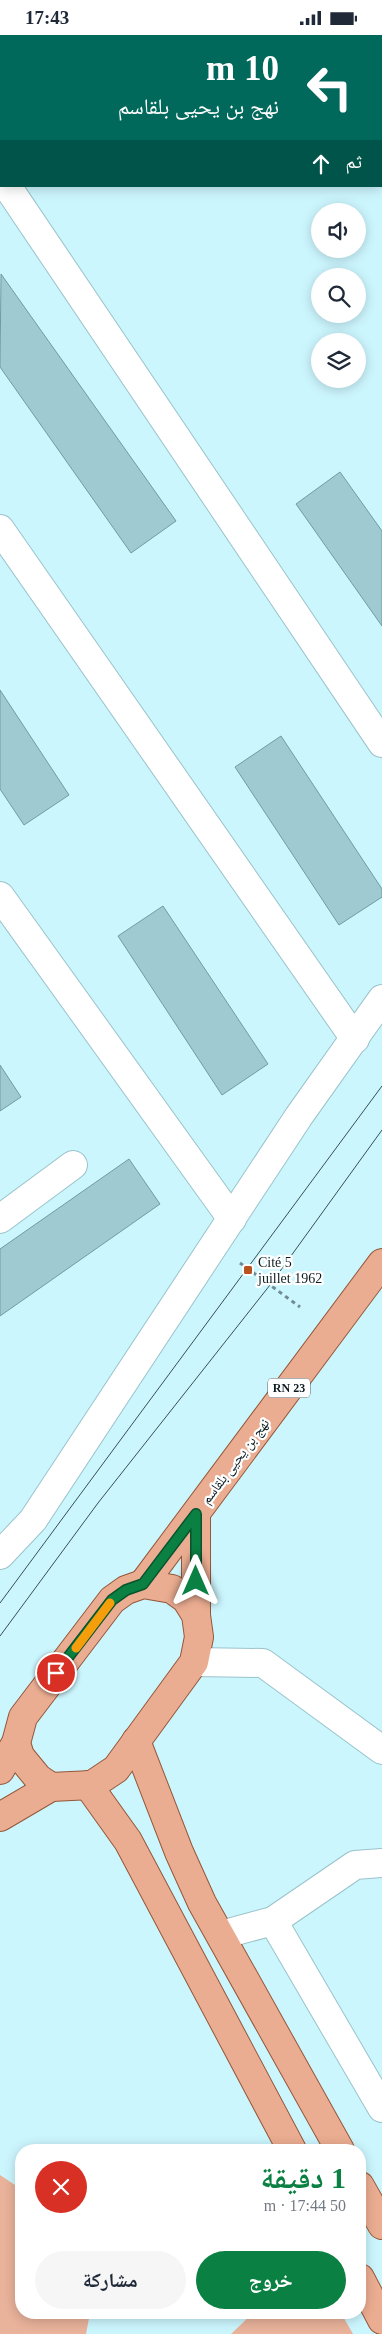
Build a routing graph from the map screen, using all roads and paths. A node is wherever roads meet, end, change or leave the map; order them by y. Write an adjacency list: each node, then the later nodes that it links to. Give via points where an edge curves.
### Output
1 (8, 187): 3 (street)
2 (0, 529): 6 (street)
3 (382, 743)
4 (0, 896): 9 (street)
5 (382, 999): 6 (street)
6 (355, 1039): 9 (street, via 299,1116)
7 (73, 1165): 8 (street)
8 (0, 1219)
9 (232, 1219): 14 (street, via 33,1520)
10 (382, 1263): 13 (main road, نهج بن يحيى بلقاسم / RN 23)
11 (270, 1285): 12 (path)
12 (300, 1307)
13 (196, 1514): 15 (main road, نهج بن يحيى بلقاسم / RN 23); 16 (main road, نهج بن يحيى بلقاسم)
14 (0, 1555)
15 (143, 1584): 16 (main road, via 172,1589 186,1599); 19 (main road, via 112,1600 23,1717)
16 (196, 1615): 17 (main road, نهج بن يحيى بلقاسم, via 199,1637)
17 (194, 1661): 18 (main road); 20 (street, via 263,1663)
18 (136, 1741): 22 (main road, via 116,1769); 27 (main road, via 178,1852)
19 (16, 1743): 21 (main road); 23 (main road, via 28,1767)
20 (382, 1750)
21 (0, 1770)
22 (88, 1785): 23 (main road); 29 (main road, via 128,1841)
23 (51, 1787): 24 (main road)
24 (0, 1817)
25 (382, 1863): 26 (street, via 355,1865)
26 (273, 1921): 27 (street); 28 (street)
27 (221, 1935): 30 (main road)
28 (382, 2108)
29 (289, 2144)
30 (337, 2144)
31 (366, 2197): 32 (main road)
32 (382, 2225)
33 (366, 2290): 34 (main road)
34 (382, 2320)

